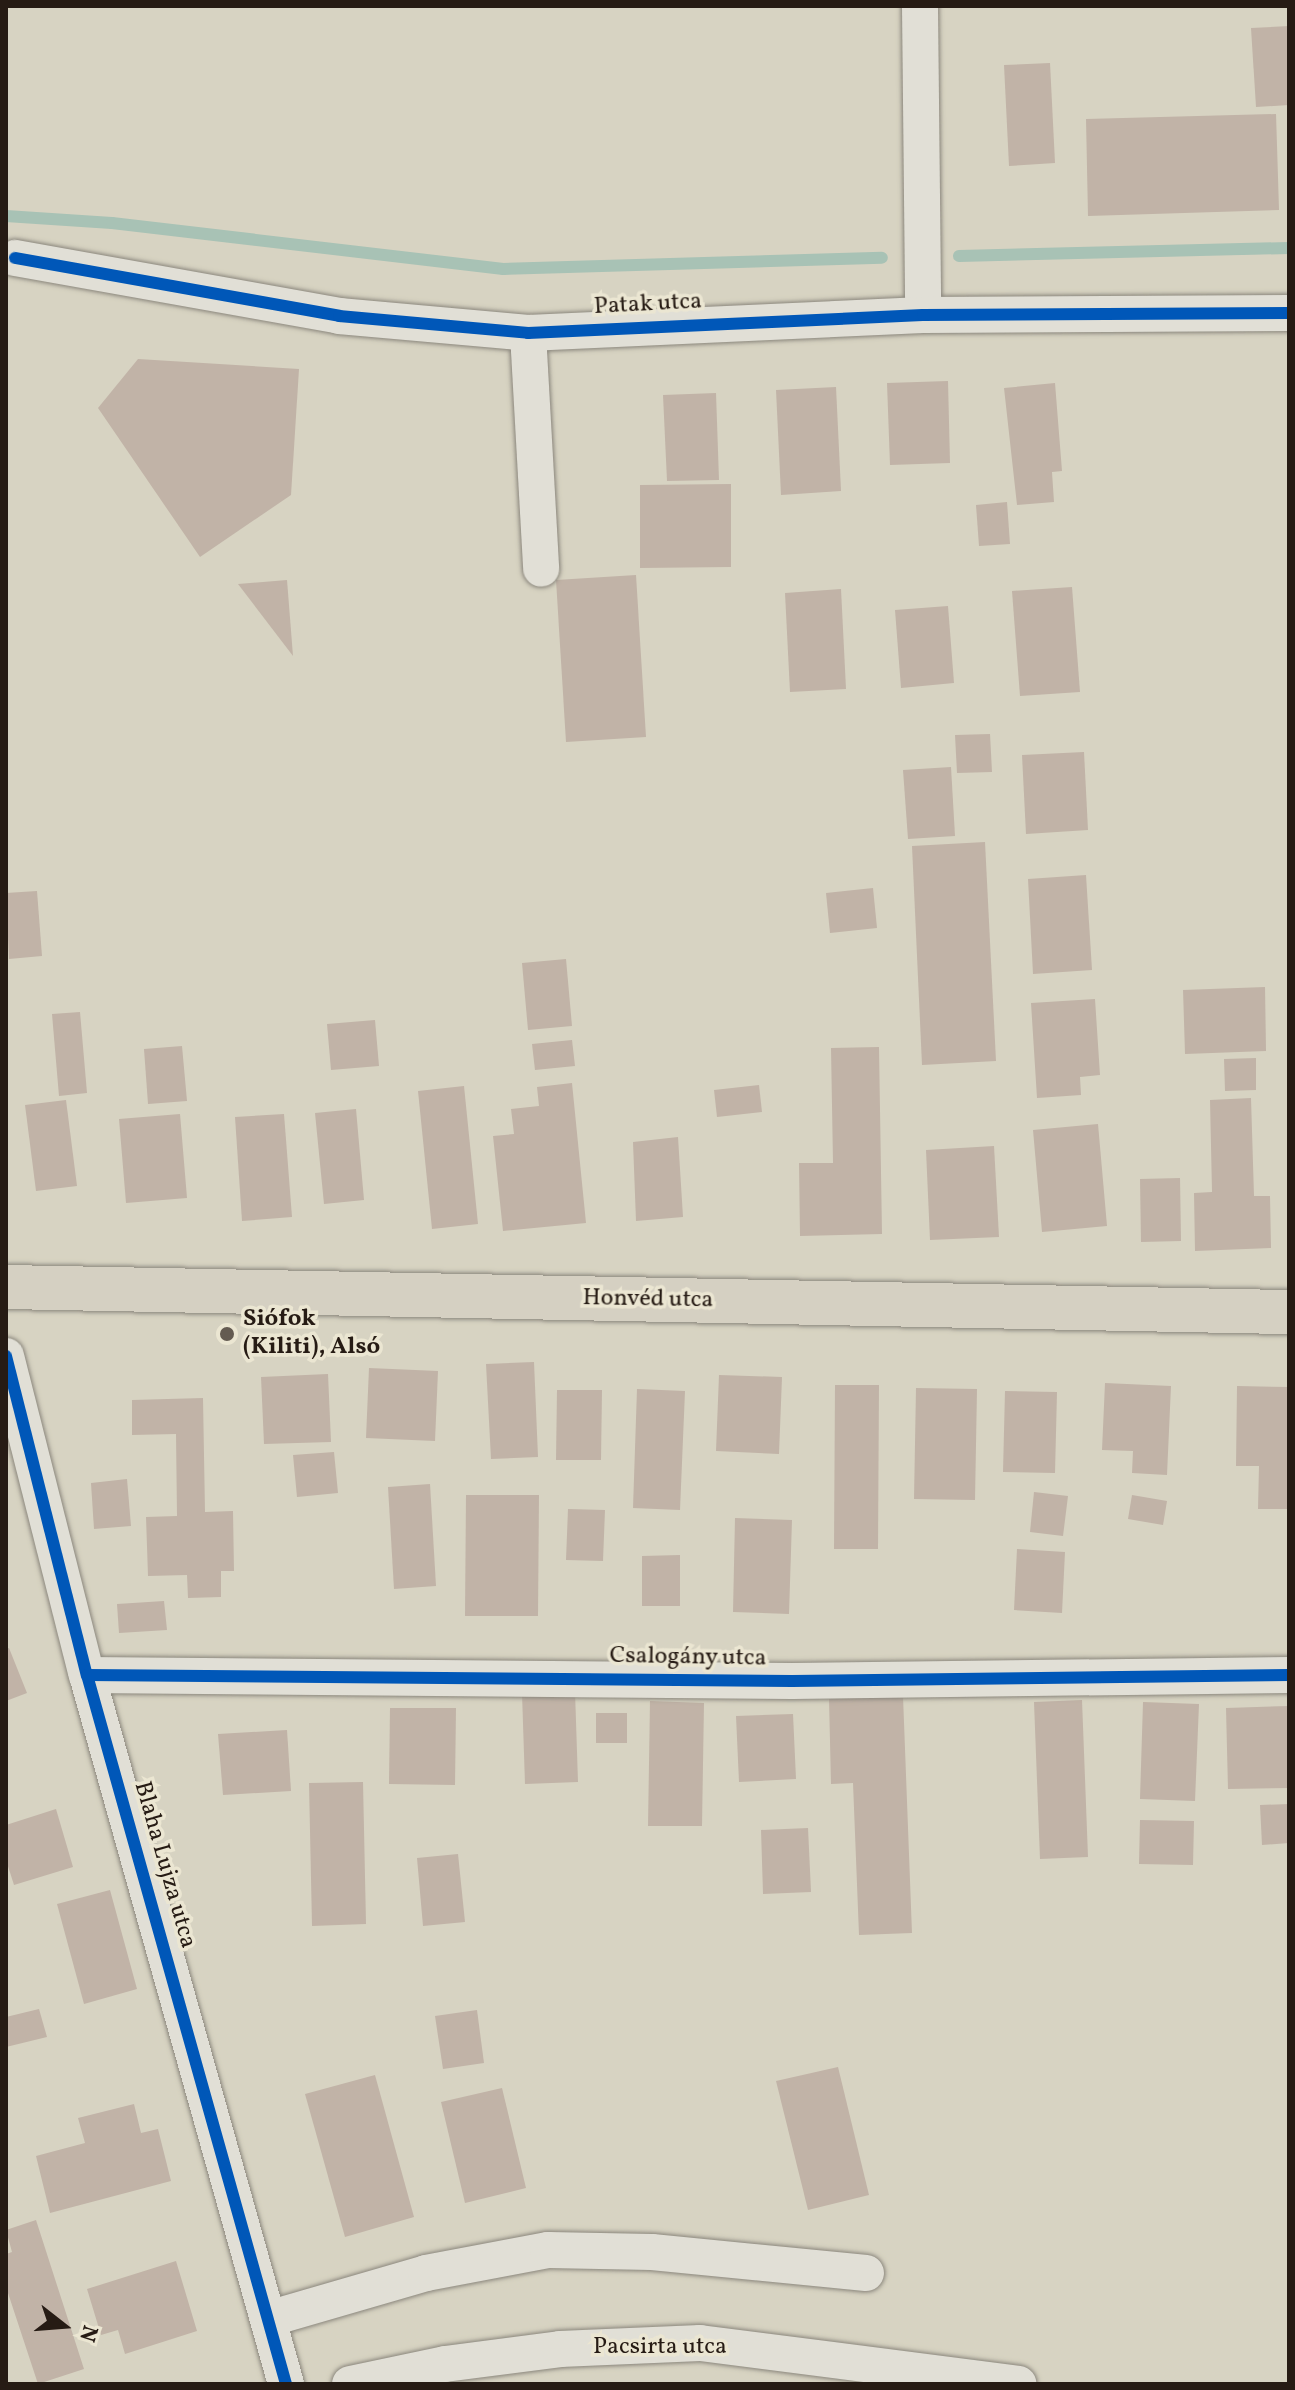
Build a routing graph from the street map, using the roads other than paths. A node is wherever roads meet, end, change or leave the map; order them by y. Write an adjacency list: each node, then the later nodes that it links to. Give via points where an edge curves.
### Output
1 (920, 6): 4 (street)
2 (15, 258): 5 (street, Patak utca, via 339,316)
3 (1289, 313): 4 (street, Patak utca)
4 (923, 315): 5 (street, Patak utca)
5 (528, 333): 6 (street)
6 (541, 569)
7 (6, 1287): 8 (main road, Honvéd utca)
8 (1289, 1312)
9 (6, 1356): 10 (street, Blaha Lujza utca)
10 (87, 1675): 11 (street, Csalogány utca, via 792,1681); 13 (street, Blaha Lujza utca)
11 (1289, 1675)
12 (866, 2273): 13 (street, via 652,2252 548,2250 426,2273)
13 (268, 2319): 14 (street, Blaha Lujza utca)
14 (286, 2384)
15 (350, 2384): 16 (street, Pacsirta utca, via 445,2364 560,2349 700,2343)
16 (1018, 2384)

